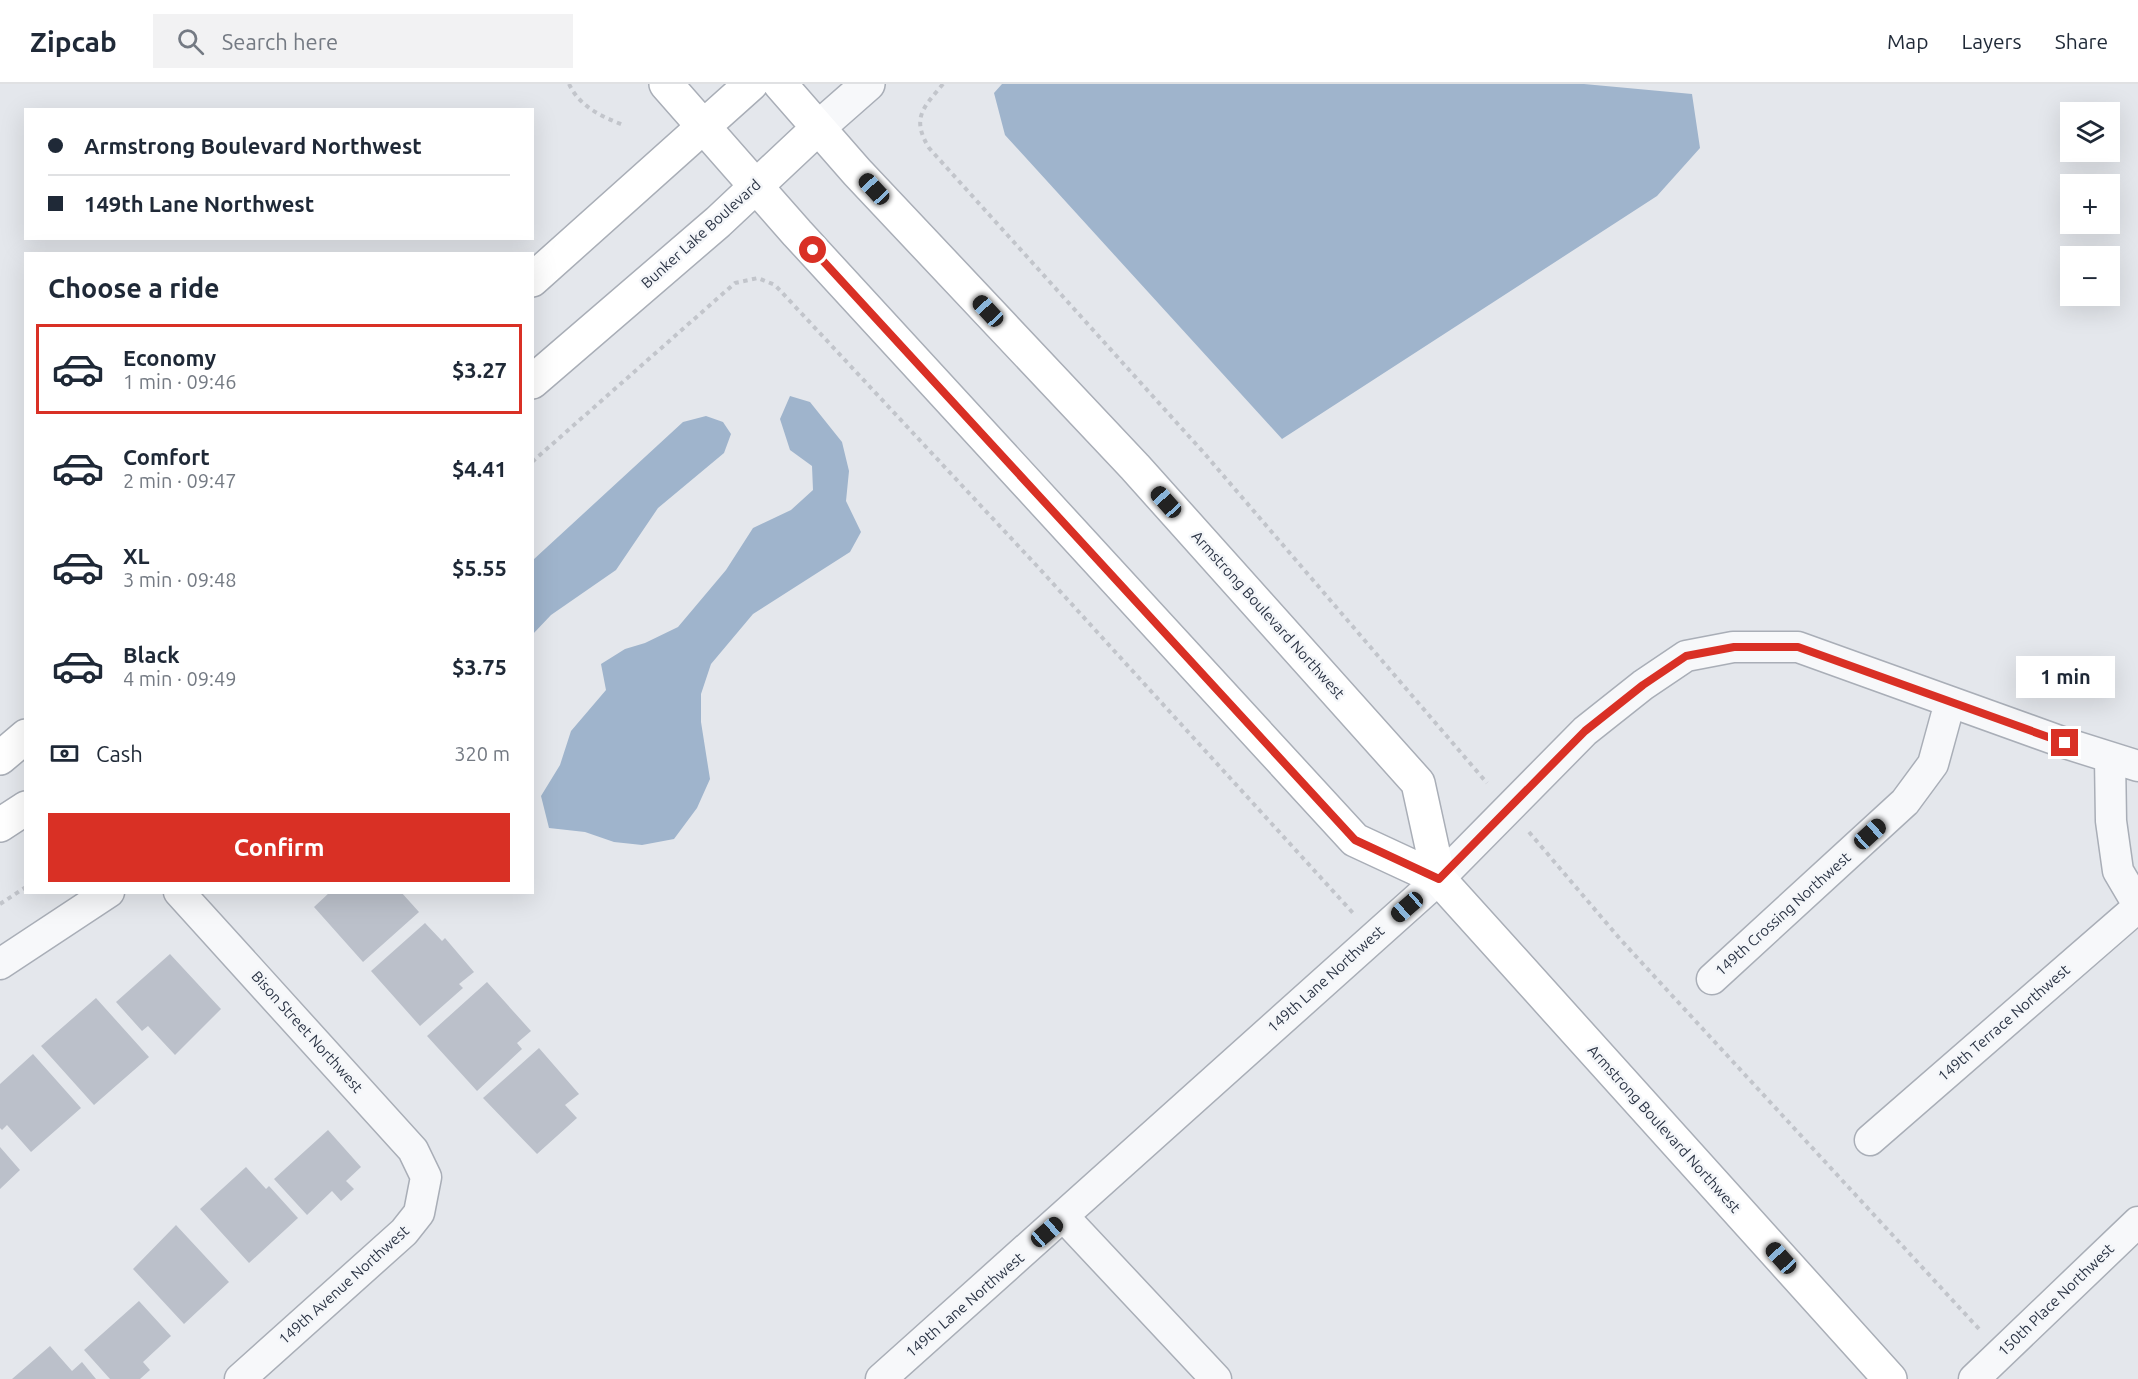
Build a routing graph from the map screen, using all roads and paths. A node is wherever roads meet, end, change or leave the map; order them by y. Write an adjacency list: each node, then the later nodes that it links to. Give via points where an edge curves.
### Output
1 (569, 84): 7 (path, via 581,102)
2 (666, 84): 8 (main road, Armstrong Boulevard Northwest)
3 (751, 84): 8 (main road)
4 (780, 84): 9 (main road, Armstrong Boulevard Northwest)
5 (867, 84): 9 (street, Bunker Lake Boulevard)
6 (943, 84): 18 (path, via 918,119 929,148 1204,453)
7 (623, 125)
8 (704, 126): 10 (main road, Armstrong Boulevard Northwest); 11 (main road)
9 (818, 128): 10 (main road, Bunker Lake Boulevard); 21 (main road, Armstrong Boulevard Northwest, via 1135,467 1419,783)
10 (756, 186): 12 (main road, Bunker Lake Boulevard); 21 (main road, Armstrong Boulevard Northwest, via 1355,840)
11 (534, 278)
12 (534, 380)
13 (534, 460): 27 (path, via 735,283 758,278 775,285)
14 (1950, 702): 17 (street, 149th Lane Northwest); 18 (street, 149th Lane Northwest, via 1798,647 1734,647 1686,656 1585,731); 29 (street, 149th Crossing Northwest, via 1933,764 1905,802)
15 (24, 738): 16 (main road)
16 (0, 758)
17 (2124, 762): 26 (street, via 2112,821 2118,871)
18 (1509, 808): 21 (street, 149th Lane Northwest); 34 (path, via 1620,939)
19 (24, 809): 20 (main road)
20 (0, 825)
21 (1439, 879): 27 (street, 149th Lane Northwest); 38 (main road, Armstrong Boulevard Northwest)
22 (24, 888): 25 (path)
23 (106, 894): 28 (street)
24 (181, 894): 31 (street, Bison Street Northwest, via 413,1149)
25 (0, 904)
26 (2138, 906): 30 (street, 149th Terrace Northwest)
27 (1374, 935): 32 (street, 149th Lane Northwest)
28 (0, 963)
29 (1712, 979)
30 (1870, 1140)
31 (426, 1177): 35 (street, 149th Avenue Northwest, via 419,1213 404,1232)
32 (1064, 1217): 36 (street, 149th Lane Northwest); 37 (street)
33 (2138, 1222): 34 (street, 150th Place Northwest)
34 (2001, 1354): 39 (street, 150th Place Northwest)
35 (240, 1379)
36 (881, 1379)
37 (1216, 1379)
38 (1890, 1379)
39 (1974, 1379)

